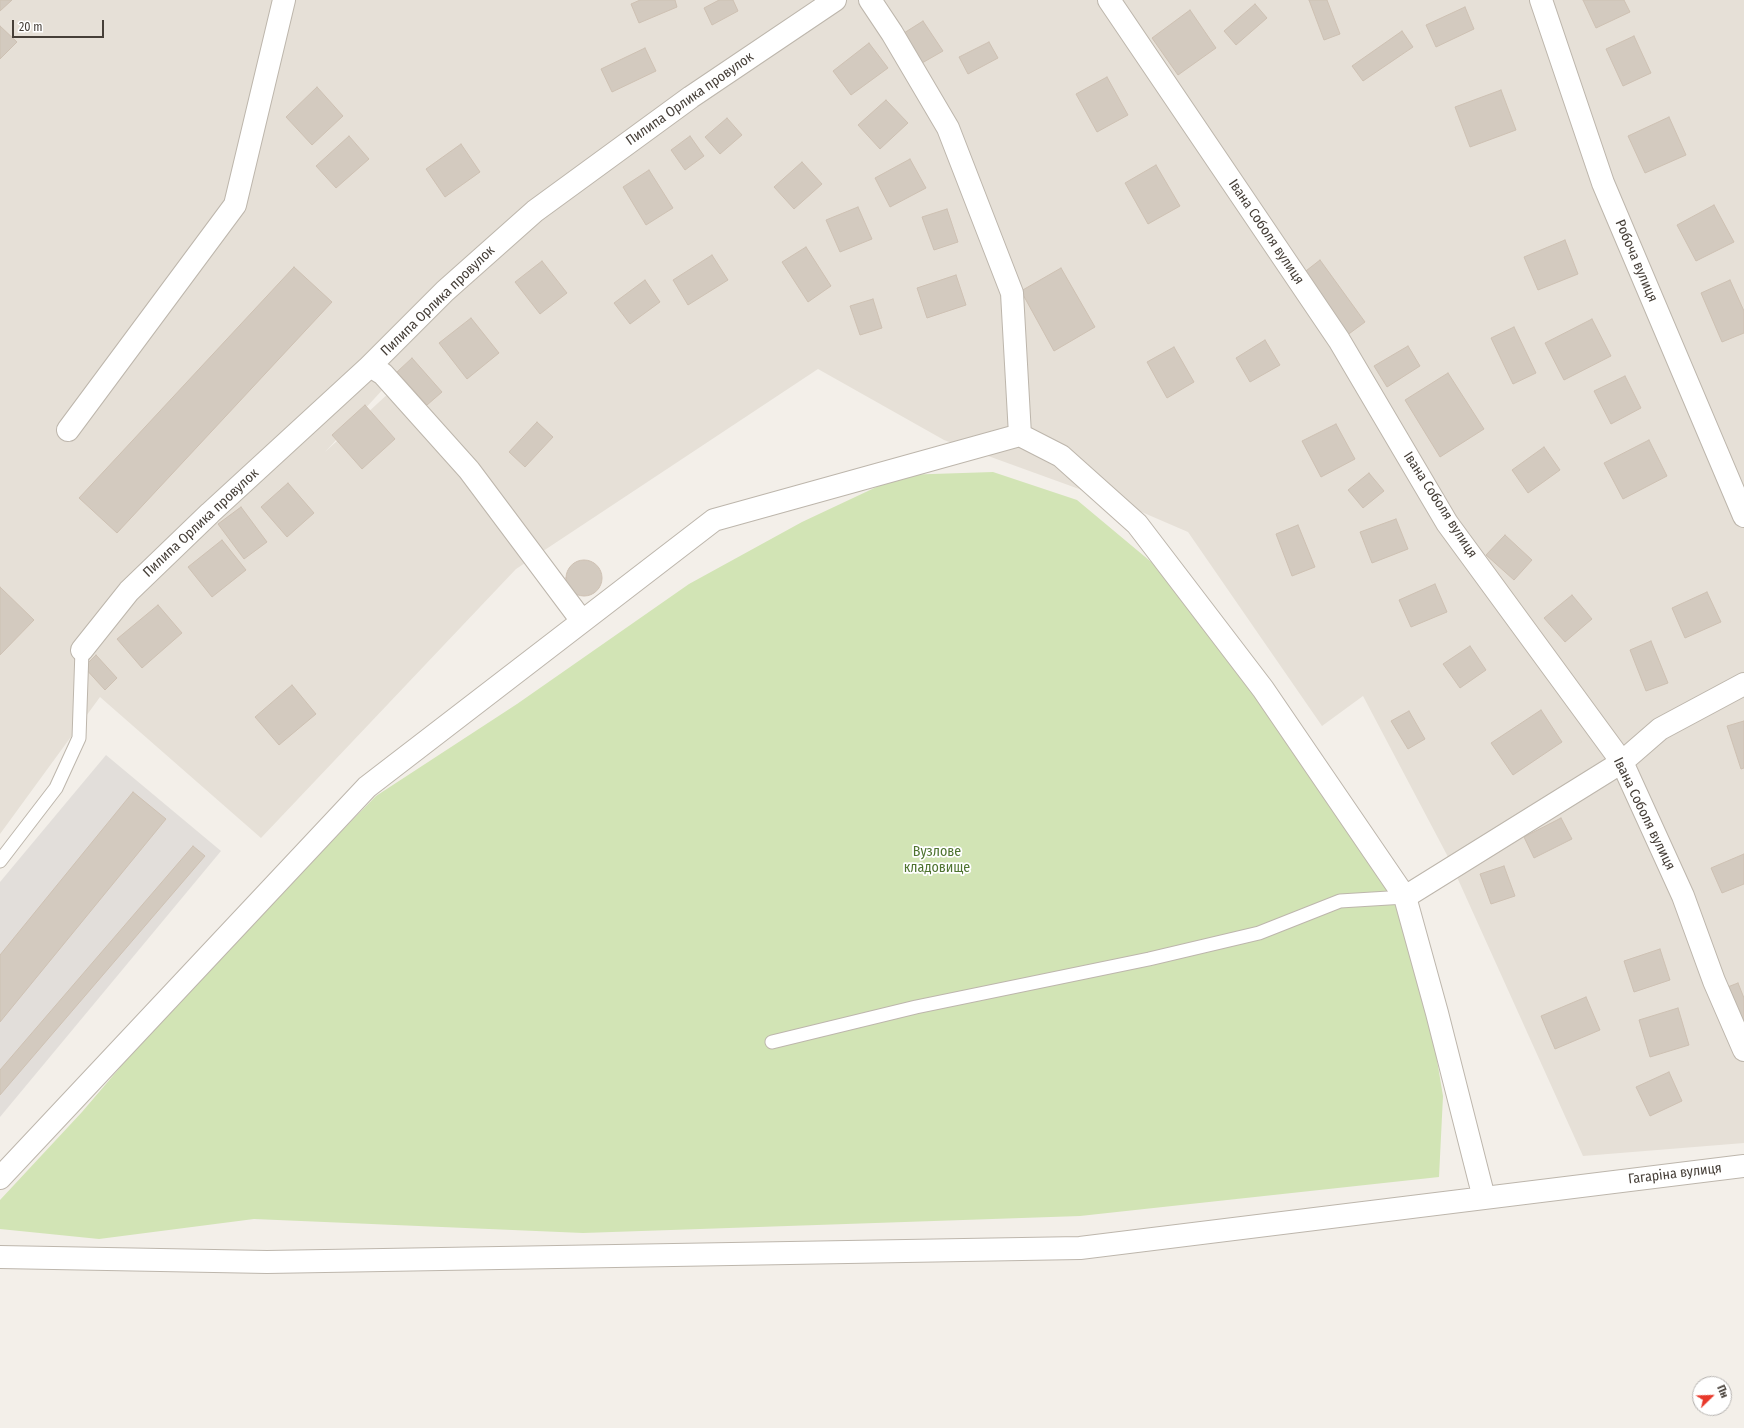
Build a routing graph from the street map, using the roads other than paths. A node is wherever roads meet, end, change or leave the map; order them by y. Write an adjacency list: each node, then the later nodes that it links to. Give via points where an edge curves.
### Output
1 (284, 0): 7 (street, via 235,205)
2 (835, 0): 6 (street, Пилипа Орлика провулок, via 691,97 535,211 445,290)
3 (870, 0): 8 (street, via 948,128 1012,293)
4 (1109, 0): 13 (street, Івана Соболя вулиця, via 1339,340 1447,523)
5 (1541, 0): 9 (street, Робоча вулиця, via 1603,183)
6 (370, 366): 10 (street, via 383,374 469,470); 11 (street, Пилипа Орлика провулок, via 210,513 130,591)
7 (68, 430)
8 (1020, 435): 10 (street, via 714,520); 15 (street, via 1062,456 1137,524 1263,689)
9 (1744, 516)
10 (582, 621): 19 (street, via 367,787)
11 (82, 650): 14 (lane, via 79,738 56,788)
12 (1744, 684): 13 (street, via 1660,728)
13 (1622, 762): 15 (street); 17 (street, Івана Соболя вулиця, via 1683,896 1714,980)
14 (0, 861)
15 (1406, 897): 16 (lane, via 1340,901 1259,933 1149,959 916,1007); 20 (street)
16 (772, 1042)
17 (1744, 1050)
18 (1744, 1166): 20 (street, Гагаріна вулиця)
19 (0, 1178)
20 (1484, 1198): 21 (street, Гагаріна вулиця, via 1080,1248 267,1262)
21 (0, 1257)

